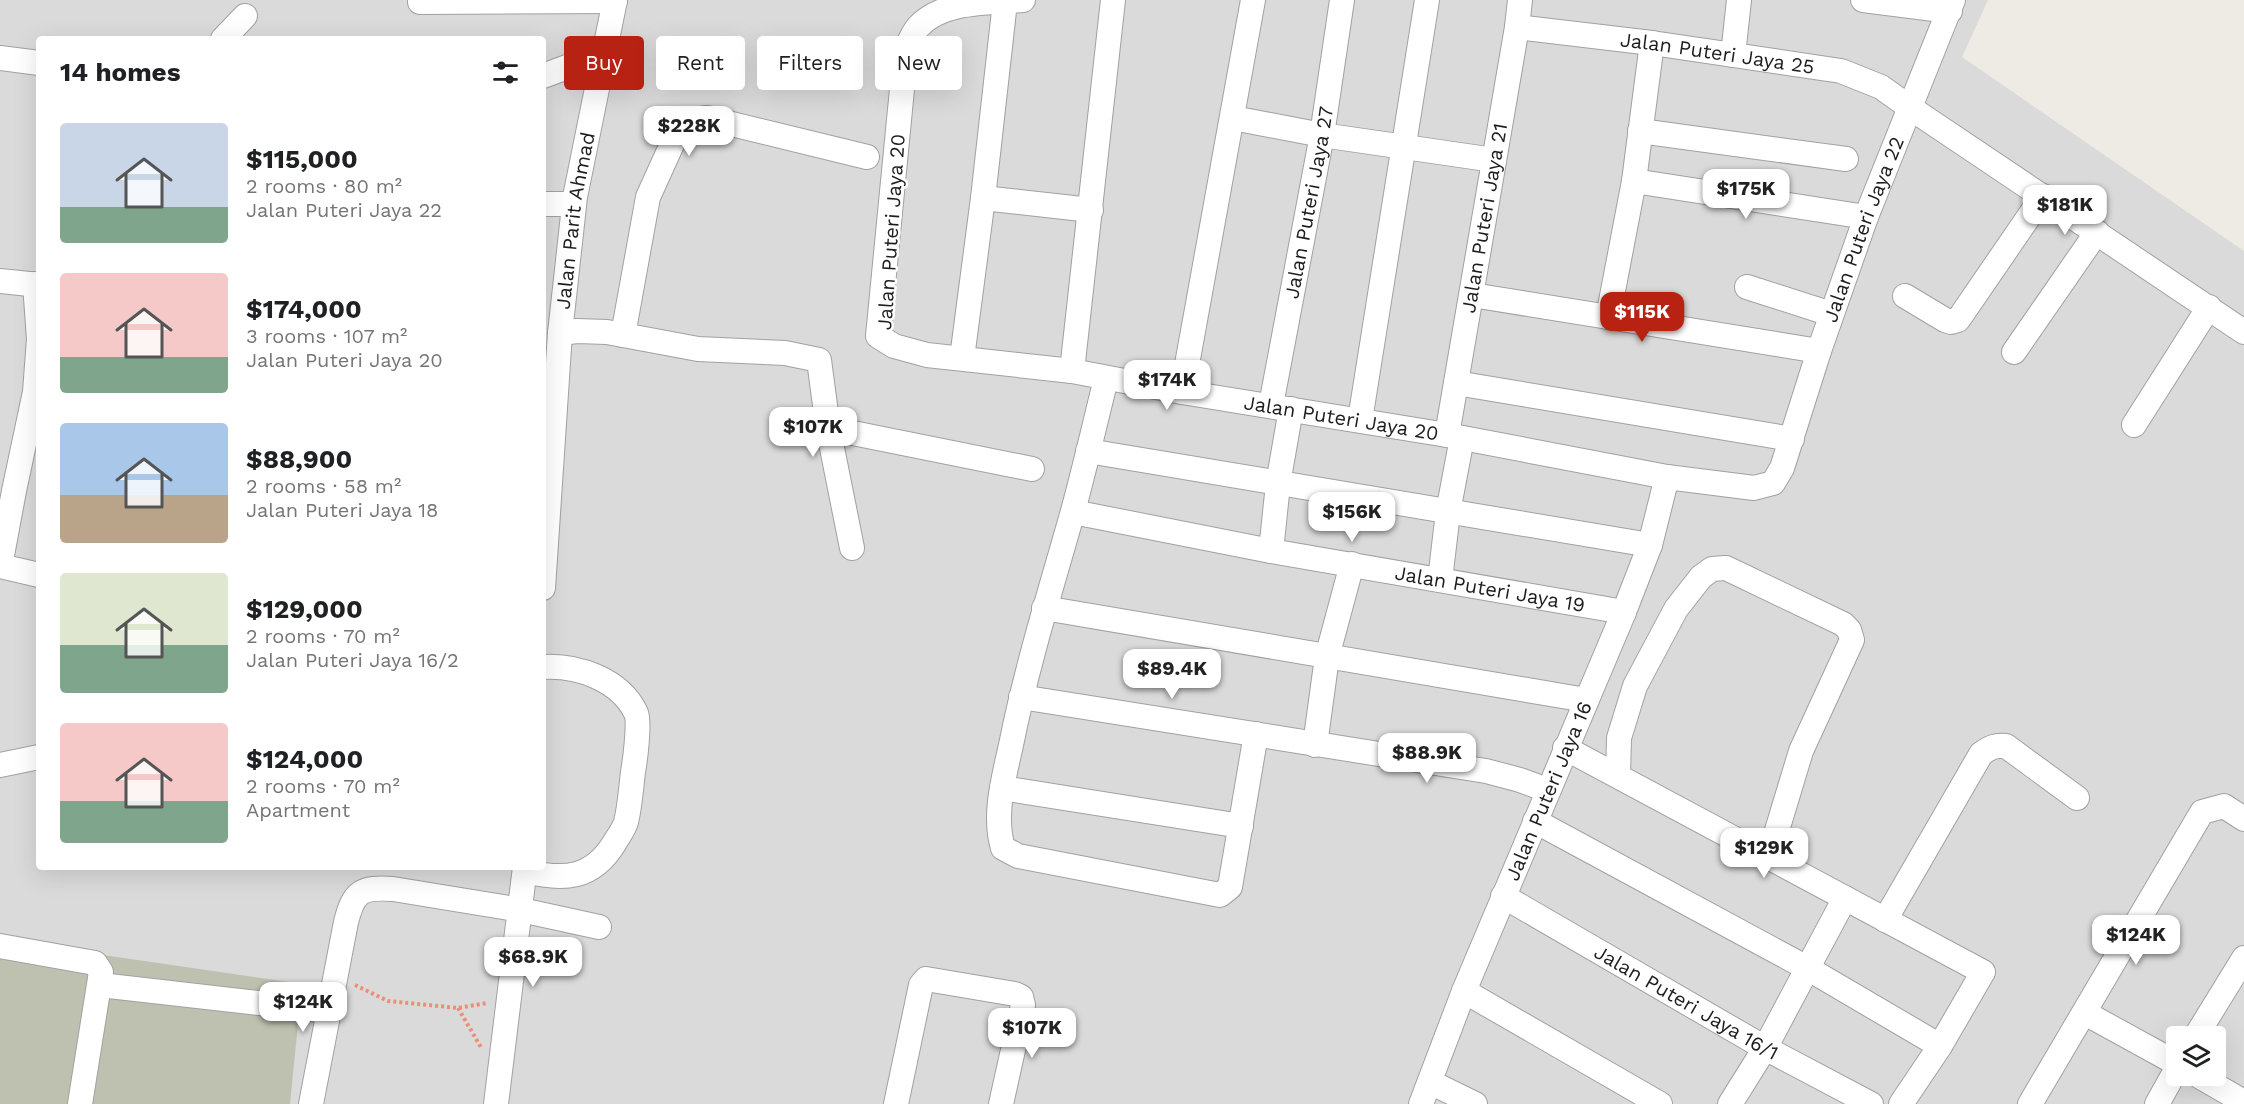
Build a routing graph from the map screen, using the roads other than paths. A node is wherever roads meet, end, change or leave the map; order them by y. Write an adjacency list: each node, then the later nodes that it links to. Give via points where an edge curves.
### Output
1 (1113, 0): 36 (street)
2 (1253, 0): 24 (street)
3 (1342, 0): 26 (street, Jalan Puteri Jaya 27)
4 (1427, 0): 27 (street)
5 (1520, 0): 13 (street, Jalan Puteri Jaya 21)
6 (1739, 0): 17 (street)
7 (1863, 0): 11 (street)
8 (615, 1): 10 (street); 15 (street, Jalan Parit Ahmad)
9 (1014, 1): 33 (street); 53 (street, Jalan Puteri Jaya 20, via 953,7 926,20 906,48 878,336 894,346 927,355)
10 (420, 2)
11 (1952, 6): 23 (street, Jalan Puteri Jaya 22)
12 (245, 16): 14 (street)
13 (1517, 27): 16 (street, Jalan Puteri Jaya 25); 30 (street, Jalan Puteri Jaya 21)
14 (226, 36)
15 (608, 36)
16 (1652, 43): 17 (street, Jalan Puteri Jaya 25); 25 (street)
17 (1733, 55): 23 (street, Jalan Puteri Jaya 25, via 1841,71 1881,87)
18 (0, 58): 19 (street)
19 (36, 63)
20 (564, 68): 21 (street)
21 (546, 75)
22 (597, 90): 35 (street, Jalan Parit Ahmad)
23 (1909, 107): 32 (street, Jalan Puteri Jaya 25); 37 (street, Jalan Puteri Jaya 22)
24 (1233, 118): 26 (street); 57 (street)
25 (1640, 131): 29 (street); 31 (street)
26 (1322, 135): 27 (street); 59 (street, Jalan Puteri Jaya 27)
27 (1404, 147): 30 (street); 60 (street)
28 (867, 157): 50 (street, via 707,118 685,121 648,197)
29 (1846, 159)
30 (1494, 160): 43 (street, Jalan Puteri Jaya 21)
31 (1634, 181): 37 (street); 47 (street)
32 (2043, 196): 38 (street, Jalan Puteri Jaya 25); 44 (street, via 1958,320 1945,320)
33 (983, 198): 36 (street); 53 (street)
34 (546, 204): 35 (street)
35 (574, 204): 40 (street, Jalan Parit Ahmad)
36 (1090, 210): 54 (street)
37 (1866, 217): 46 (street, Jalan Puteri Jaya 22)
38 (2097, 232): 45 (street, Jalan Puteri Jaya 25); 52 (street)
39 (0, 281): 41 (street)
40 (554, 281): 48 (street, Jalan Parit Ahmad)
41 (36, 284)
42 (1747, 287): 46 (street)
43 (1472, 295): 47 (street); 56 (street, Jalan Puteri Jaya 21)
44 (1905, 296)
45 (2209, 308): 49 (street, Jalan Puteri Jaya 25); 61 (street)
46 (1832, 314): 51 (street, Jalan Puteri Jaya 22)
47 (1608, 317): 51 (street)
48 (568, 332): 50 (street); 75 (street, Jalan Parit Ahmad)
49 (2244, 332)
50 (615, 333): 62 (street, via 698,349 785,353 819,360)
51 (1819, 351): 64 (street, Jalan Puteri Jaya 22)
52 (2014, 352)
53 (962, 358): 54 (street, Jalan Puteri Jaya 20)
54 (1072, 371): 55 (street, Jalan Puteri Jaya 20)
55 (1106, 379): 57 (street, Jalan Puteri Jaya 20); 65 (street)
56 (1456, 383): 63 (street, Jalan Puteri Jaya 21); 64 (street)
57 (1182, 392): 59 (street, Jalan Puteri Jaya 20)
58 (36, 393): 77 (street)
59 (1281, 407): 60 (street, Jalan Puteri Jaya 20); 68 (street, Jalan Puteri Jaya 27)
60 (1360, 420): 63 (street, Jalan Puteri Jaya 20)
61 (2134, 425)
62 (828, 428): 66 (street); 73 (street)
63 (1455, 436): 67 (street, Jalan Puteri Jaya 20); 71 (street, Jalan Puteri Jaya 21)
64 (1792, 439): 69 (street, Jalan Puteri Jaya 22)
65 (1088, 451): 68 (street); 70 (street)
66 (1032, 469)
67 (1667, 477): 69 (street, Jalan Puteri Jaya 20, via 1754,488); 72 (street, Jalan Puteri Jaya 16)
68 (1278, 483): 71 (street); 74 (street, Jalan Puteri Jaya 27)
69 (1773, 483)
70 (1073, 512): 74 (street, Jalan Puteri Jaya 19); 80 (street)
71 (1448, 512): 72 (street); 79 (street, Jalan Puteri Jaya 21)
72 (1650, 545): 81 (street, Jalan Puteri Jaya 16)
73 (852, 548)
74 (1271, 550): 76 (street, Jalan Puteri Jaya 19)
75 (546, 557)
76 (1352, 564): 79 (street, Jalan Puteri Jaya 19); 82 (street)
77 (0, 566): 78 (street)
78 (36, 574)
79 (1440, 580): 81 (street, Jalan Puteri Jaya 19)
80 (1044, 608): 82 (street); 84 (street)
81 (1624, 612): 85 (street, Jalan Puteri Jaya 16)
82 (1328, 657): 85 (street); 87 (street)
83 (546, 667): 99 (street, via 573,669 603,679 624,697 637,714 636,757 626,824 606,857 589,870 566,876)
84 (1021, 697): 86 (street); 92 (street)
85 (1586, 700): 88 (street, Jalan Puteri Jaya 16)
86 (1256, 734): 87 (street); 97 (street)
87 (1315, 745): 93 (street, via 1486,771)
88 (1565, 748): 91 (street); 93 (street, Jalan Puteri Jaya 16)
89 (36, 758): 90 (street)
90 (0, 765)
91 (1618, 775): 98 (street); 98 (street, via 1619,738 1635,686 1676,609 1712,569 1726,568 1843,624 1852,640 1801,752)
92 (1002, 788): 97 (street); 97 (street, via 998,832 1003,848 1018,856 1220,895 1230,887)
93 (1547, 790): 96 (street, Jalan Puteri Jaya 16)
94 (2077, 798): 103 (street, via 2006,746 1989,748 1981,754)
95 (2244, 819): 111 (street, via 2224,806 2202,812)
96 (1535, 821): 100 (street, Jalan Puteri Jaya 16); 107 (street)
97 (1241, 826)
98 (1769, 857): 101 (street)
99 (529, 871): 102 (street)
100 (1503, 896): 109 (street, Jalan Puteri Jaya 16); 114 (street, Jalan Puteri Jaya 16/1)
101 (1845, 898): 103 (street); 107 (street)
102 (536, 913): 104 (street); 110 (street, via 393,889 363,890 350,906); 120 (street, via 512,985 499,1079)
103 (1885, 920): 113 (street, via 1983,972)
104 (599, 927)
105 (0, 946): 108 (street, via 95,963 101,972)
106 (2244, 958): 112 (street)
107 (1807, 968): 113 (street); 114 (street)
108 (100, 985): 110 (street); 121 (street)
109 (1464, 991): 118 (street, Jalan Puteri Jaya 16); 126 (street)
110 (329, 1011): 122 (street)
111 (2085, 1012): 115 (street); 130 (street)
112 (2202, 1026)
113 (1940, 1046): 129 (street)
114 (1765, 1048): 127 (street); 128 (street, Jalan Puteri Jaya 16/1)
115 (2166, 1057)
116 (2167, 1086): 131 (street)
117 (2216, 1086): 119 (street)
118 (1425, 1093): 125 (street)
119 (2244, 1102)
120 (505, 1103)
121 (80, 1104)
122 (311, 1104)
123 (896, 1104): 124 (street, via 921,985 926,979 1021,997 1023,1005)
124 (1001, 1104)
125 (1475, 1104)
126 (1660, 1104)
127 (1730, 1104)
128 (1871, 1104)
129 (1901, 1104)
130 (2030, 1104)
131 (2157, 1104)

